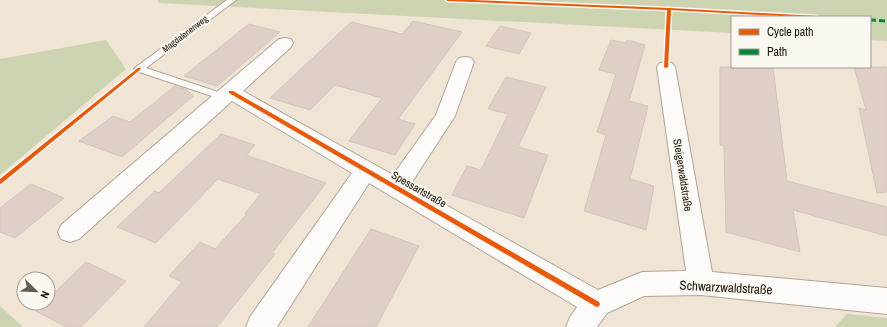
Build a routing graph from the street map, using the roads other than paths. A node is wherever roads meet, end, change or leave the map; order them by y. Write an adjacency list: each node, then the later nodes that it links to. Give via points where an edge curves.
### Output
1 (232, 0): 5 (lane, Magdalenenweg)
2 (285, 43): 6 (street)
3 (465, 62): 8 (street, Spessartstraße, via 445,116)
4 (666, 67): 10 (street, Steigerwaldstraße)
5 (139, 69): 6 (lane, Spessartstraße)
6 (227, 95): 7 (street, Spessartstraße); 9 (street)
7 (366, 170): 8 (street, Spessartstraße); 13 (street)
8 (396, 188): 12 (street, Spessartstraße)
9 (70, 232)
10 (701, 283): 11 (street, Schwarzwaldstraße); 12 (street, Schwarzwaldstraße, via 642,284)
11 (887, 301)
12 (597, 304): 14 (street, Schwarzwaldstraße)
13 (260, 327)
14 (580, 327)

